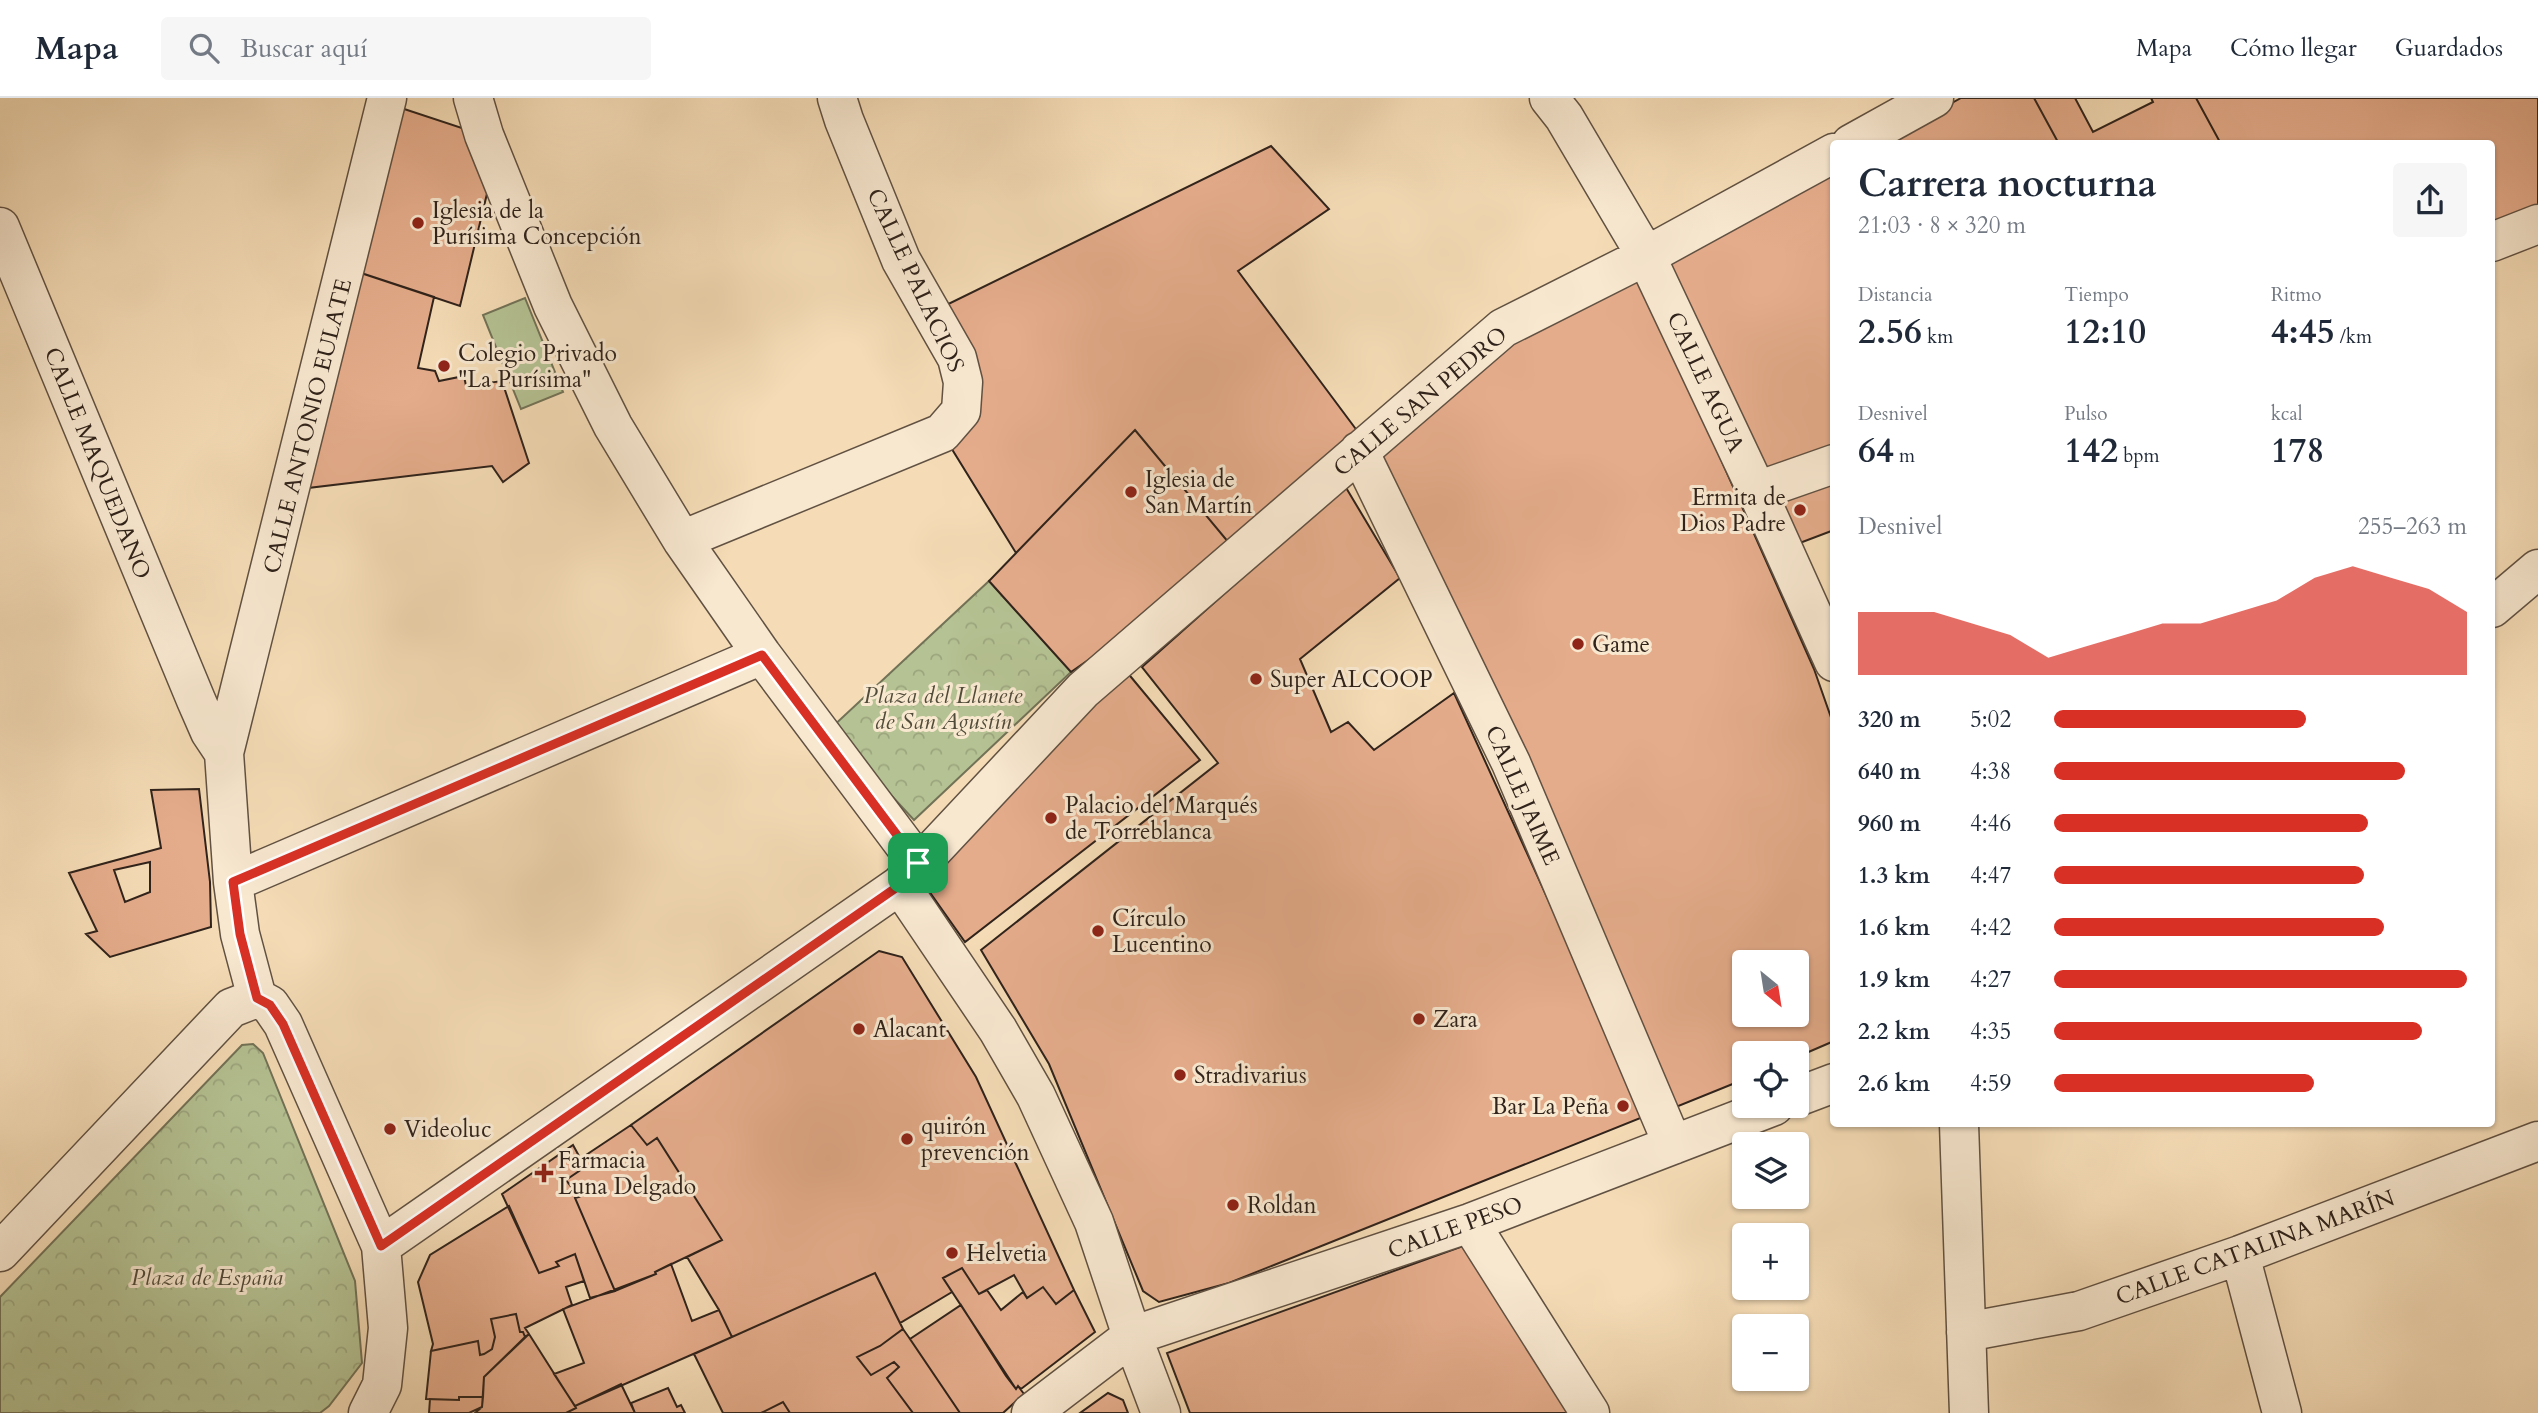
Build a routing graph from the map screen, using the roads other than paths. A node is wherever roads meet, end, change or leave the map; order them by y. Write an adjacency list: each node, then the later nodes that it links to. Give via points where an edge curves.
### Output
1 (387, 98): 20 (street, CALLE ANTONIO EULATE)
2 (473, 98): 15 (street, via 553,306 612,426)
3 (837, 98): 15 (street, CALLE PALACIOS, via 901,260 957,358 963,382 961,411 942,433)
4 (1549, 98): 11 (street, CALLE AGUA)
5 (1934, 98): 6 (street)
6 (1858, 140)
7 (1830, 155): 11 (street, CALLE SAN PEDRO)
8 (2538, 225): 10 (street)
9 (0, 227): 21 (street, CALLE MAQUEDANO)
10 (2495, 241)
11 (1646, 256): 12 (street, CALLE SAN PEDRO, via 1503,328); 14 (street, CALLE AGUA)
12 (1359, 451): 23 (street, CALLE SAN PEDRO, via 1083,690); 31 (street, CALLE JAIME, via 1511,763)
13 (1830, 465): 14 (street)
14 (1757, 491): 18 (street, CALLE AGUA)
15 (682, 540): 19 (street)
16 (2538, 569): 17 (street)
17 (2495, 605)
18 (1830, 653)
19 (762, 655): 23 (street, via 814,723); 24 (street)
20 (242, 686): 21 (street, via 213,703); 22 (street, CALLE ANTONIO EULATE)
21 (196, 700): 22 (street, CALLE MAQUEDANO)
22 (224, 753): 24 (street, CALLE MAQUEDANO)
23 (909, 874): 33 (street); 37 (street, via 1036,1096 1094,1222)
24 (233, 882): 25 (street, CALLE MAQUEDANO, via 240,934)
25 (257, 998): 33 (street, via 270,1005 283,1024); 34 (street, via 231,1008)
26 (1830, 1085): 27 (street)
27 (1809, 1092)
28 (1743, 1118): 31 (street, CALLE PESO)
29 (1959, 1127): 36 (street)
30 (2538, 1141): 35 (street, CALLE CATALINA MARÍN)
31 (1673, 1145): 32 (street, CALLE PESO)
32 (1470, 1223): 37 (street, CALLE PESO); 41 (street)
33 (381, 1246): 38 (street, via 388,1328 382,1385)
34 (0, 1252)
35 (2240, 1255): 36 (street, CALLE CATALINA MARÍN, via 2079,1311); 43 (street)
36 (1966, 1332): 42 (street)
37 (1132, 1336): 39 (street, CALLE PESO); 40 (street)
38 (368, 1413)
39 (1031, 1413)
40 (1161, 1413)
41 (1590, 1413)
42 (1969, 1413)
43 (2282, 1413)

